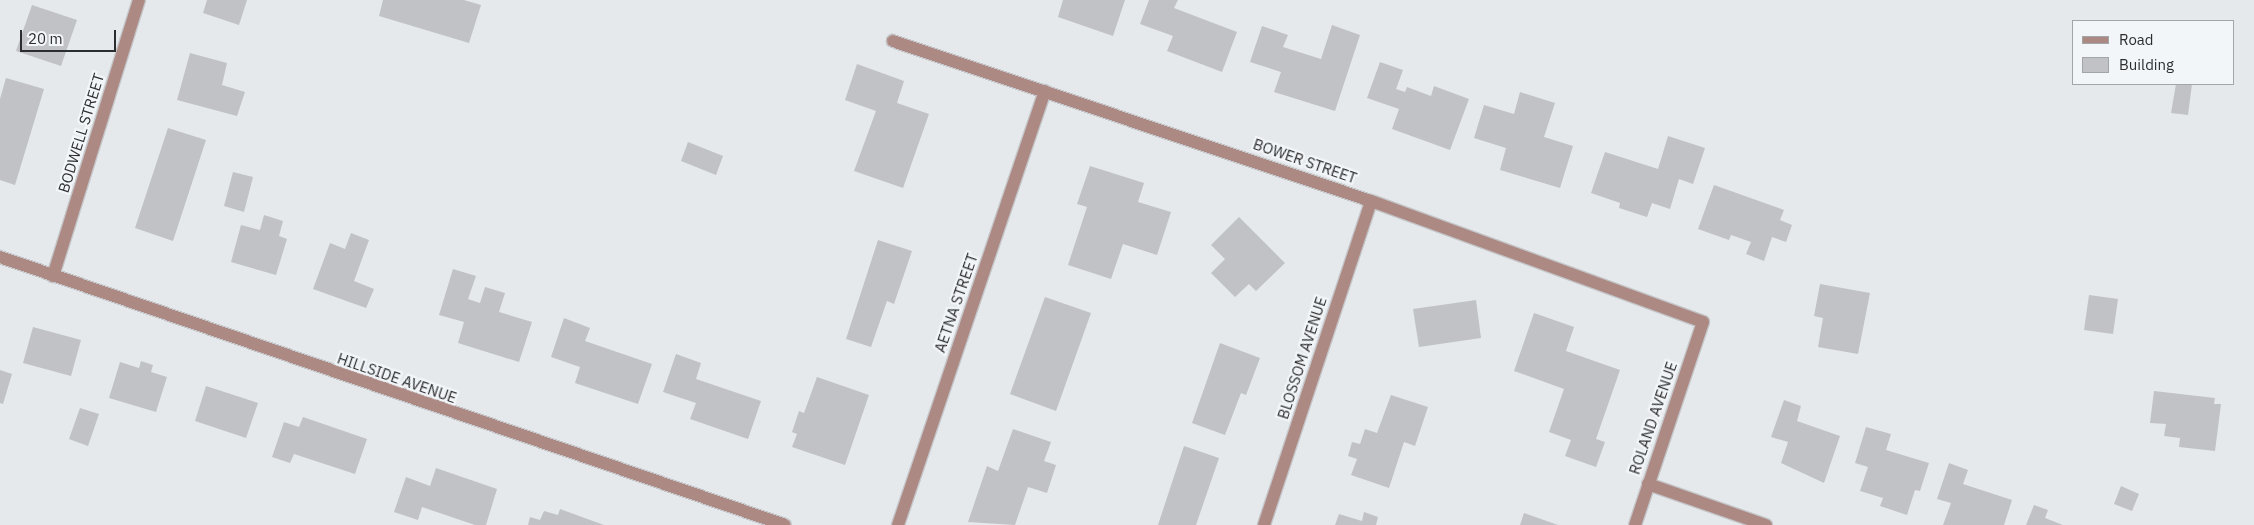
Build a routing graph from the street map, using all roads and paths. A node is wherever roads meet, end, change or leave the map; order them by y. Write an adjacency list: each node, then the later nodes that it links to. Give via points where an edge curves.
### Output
1 (139, 0): 6 (street, BODWELL STREET)
2 (893, 41): 3 (street, BOWER STREET)
3 (1045, 91): 4 (street, BOWER STREET); 10 (street, AETNA STREET)
4 (1371, 201): 7 (street, BOWER STREET); 11 (street, BLOSSOM AVENUE)
5 (0, 257): 6 (street, HILLSIDE AVENUE)
6 (53, 276): 9 (street, HILLSIDE AVENUE)
7 (1703, 322): 8 (street, ROLAND AVENUE)
8 (1648, 484): 12 (street, ROLAND AVENUE); 13 (street)
9 (784, 525)
10 (898, 525)
11 (1264, 525)
12 (1635, 525)
13 (1766, 525)

